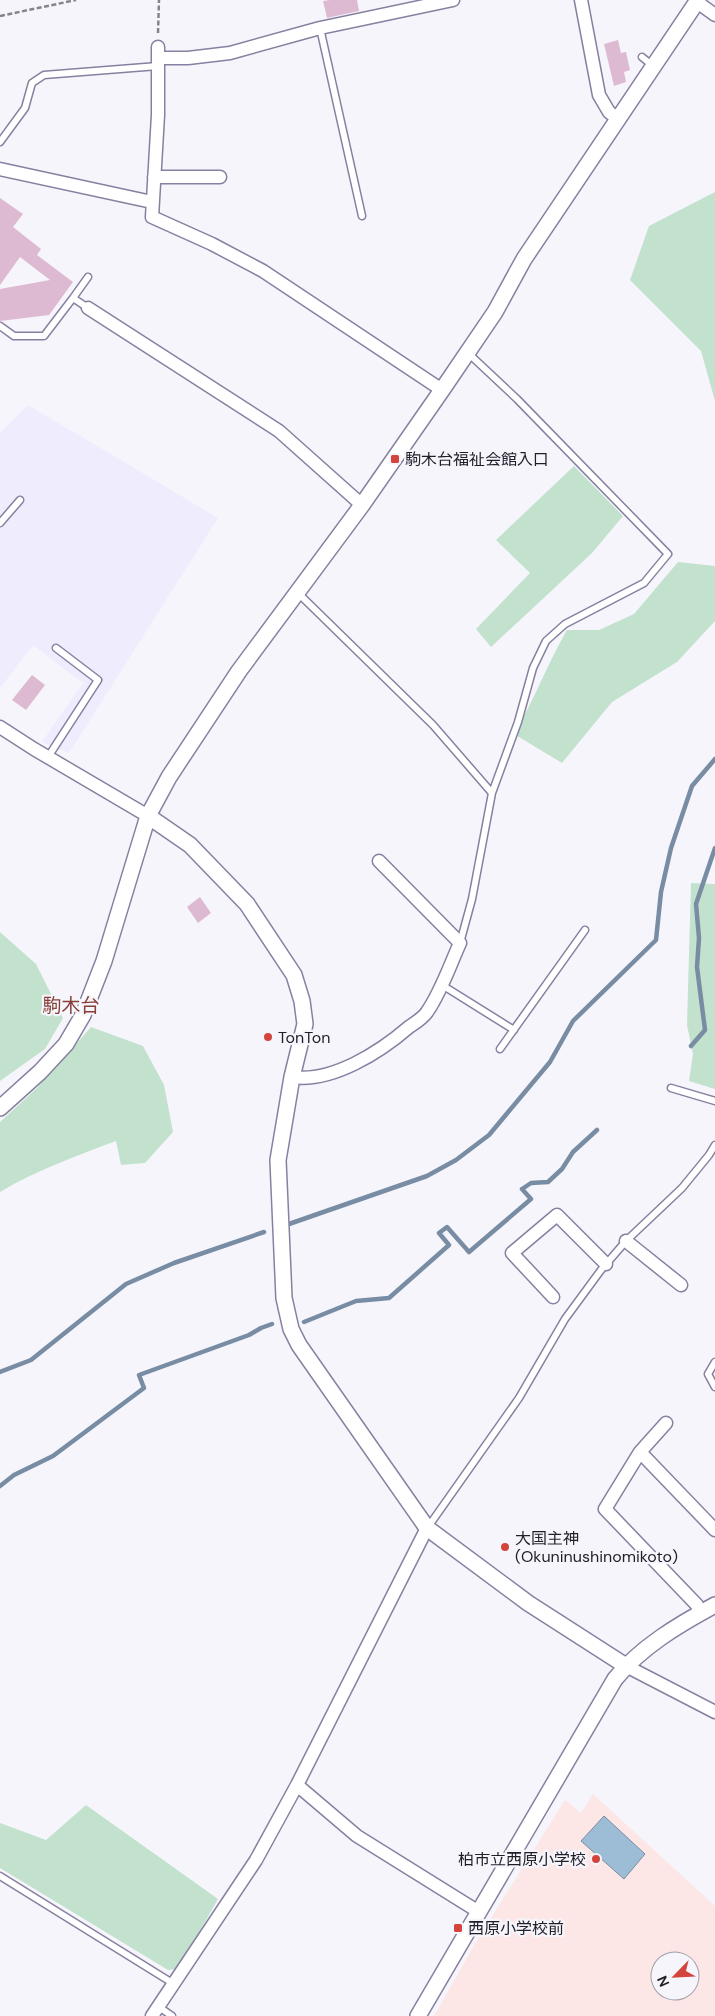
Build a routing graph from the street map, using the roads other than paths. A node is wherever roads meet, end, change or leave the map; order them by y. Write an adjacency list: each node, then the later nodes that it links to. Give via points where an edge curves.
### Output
1 (453, 0): 5 (street)
2 (581, 0): 7 (street, via 590,21 599,95 608,112)
3 (698, 1): 4 (street); 7 (street, via 648,62)
4 (715, 15)
5 (320, 28): 6 (street, via 230,53 188,58); 13 (lane)
6 (158, 57): 8 (lane, via 44,75 32,83 25,108); 11 (street)
7 (618, 118): 18 (street, via 524,259)
8 (0, 142)
9 (0, 169): 12 (street)
10 (220, 176): 11 (street)
11 (154, 177): 12 (street)
12 (152, 202): 19 (street, via 152,217 263,270)
13 (362, 216)
14 (88, 277): 15 (lane)
15 (73, 298): 16 (lane); 17 (lane, via 44,336 14,336)
16 (88, 308): 21 (street, via 279,431)
17 (0, 326)
18 (468, 353): 19 (street); 27 (lane, via 668,554 644,583 565,624 546,641 533,668 518,722)
19 (442, 390): 21 (street)
20 (20, 500): 22 (lane)
21 (362, 505): 23 (street)
22 (0, 523)
23 (296, 591): 27 (lane, via 433,725); 28 (street, via 179,761)
24 (56, 648): 26 (lane, via 98,680)
25 (0, 727): 26 (street)
26 (48, 757): 28 (street)
27 (492, 793): 31 (lane, via 472,899)
28 (148, 816): 35 (street, via 190,845 229,884 247,904 294,975 305,1024); 38 (street, via 104,961 83,1015 66,1044)
29 (379, 861): 31 (street)
30 (585, 930): 33 (lane)
31 (460, 943): 32 (street)
32 (441, 984): 33 (lane); 35 (street, via 426,1013 379,1050 361,1061 307,1079)
33 (514, 1030): 34 (lane)
34 (500, 1049)
35 (292, 1077): 48 (street, via 278,1160 284,1298 290,1322 310,1362)
36 (671, 1088): 37 (lane)
37 (715, 1101)
38 (0, 1108)
39 (715, 1145): 40 (lane, via 682,1188)
40 (626, 1240): 41 (lane); 42 (street)
41 (606, 1264): 43 (street, via 557,1215 512,1253); 48 (lane, via 565,1319 518,1398)
42 (681, 1285)
43 (553, 1297)
44 (715, 1362): 45 (lane, via 708,1374)
45 (715, 1387)
46 (666, 1422): 47 (street)
47 (640, 1452): 49 (street); 51 (street, via 605,1509)
48 (427, 1528): 52 (street, via 528,1604); 54 (street)
49 (715, 1530)
50 (715, 1605): 51 (street)
51 (700, 1613): 52 (street, via 663,1635)
52 (626, 1666): 53 (street); 56 (street, via 604,1695)
53 (715, 1712)
54 (297, 1785): 56 (street, via 356,1836); 57 (street, via 256,1860)
55 (0, 1876): 57 (lane)
56 (479, 1912): 60 (street)
57 (174, 1984): 58 (street)
58 (156, 2011): 59 (lane)
59 (172, 2016)
60 (418, 2016)

